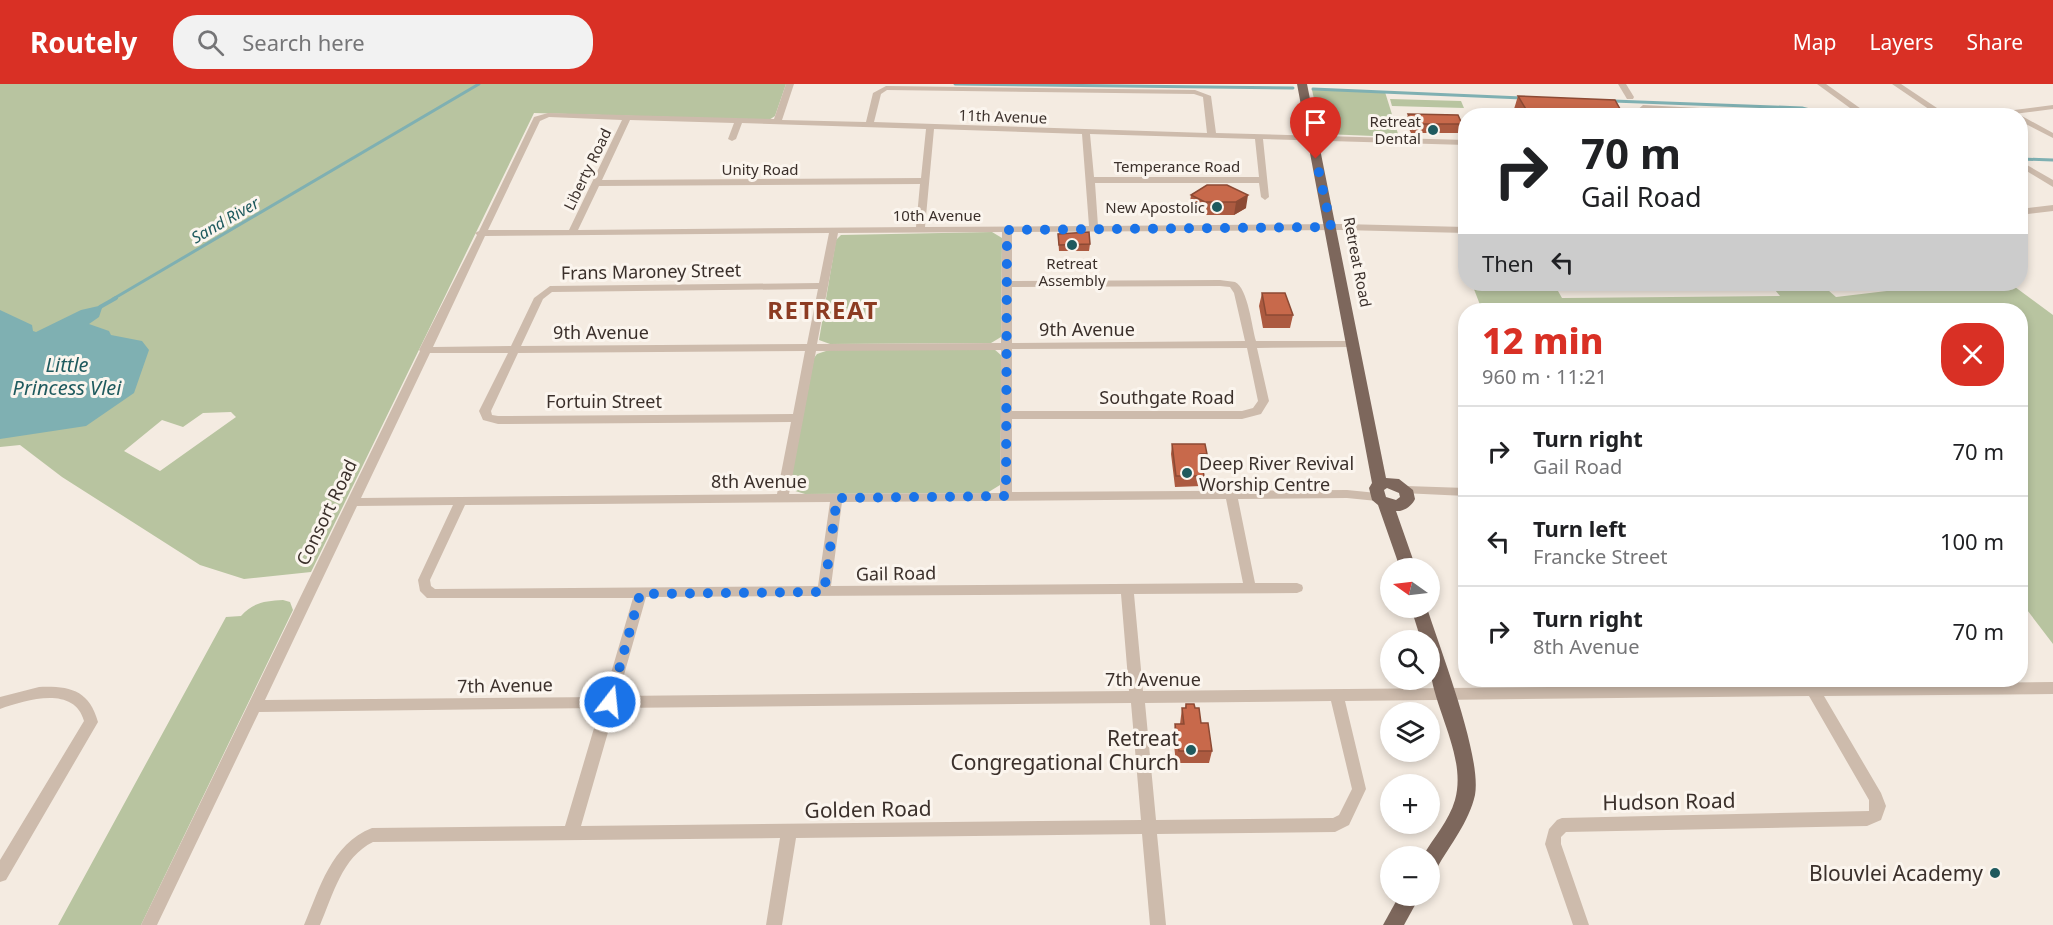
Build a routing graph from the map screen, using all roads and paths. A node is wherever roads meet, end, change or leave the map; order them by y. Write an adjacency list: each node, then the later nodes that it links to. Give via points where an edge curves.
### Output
1 (1622, 84): 6 (street)
2 (1821, 84): 8 (street)
3 (1896, 84): 9 (street)
4 (790, 85): 15 (street)
5 (1302, 87): 23 (main road, Retreat Road)
6 (1630, 98)
7 (2053, 107): 10 (street)
8 (1856, 108)
9 (1933, 108)
10 (2028, 112)
11 (540, 117): 12 (street, 11th Avenue); 41 (street, Consort Road, via 534,121)
12 (627, 118): 13 (street, 11th Avenue); 29 (street, Liberty Road)
13 (739, 121): 15 (street, 11th Avenue); 22 (street)
14 (2028, 121): 20 (street)
15 (777, 122): 16 (street, 11th Avenue)
16 (869, 125): 17 (street, 11th Avenue); 19 (street, via 881,89 1198,92 1207,96)
17 (930, 127): 18 (street, 11th Avenue); 28 (street)
18 (1086, 132): 19 (street, 11th Avenue); 26 (street)
19 (1212, 136): 21 (street, 11th Avenue)
20 (2053, 136)
21 (1259, 137): 23 (street, 11th Avenue); 27 (street)
22 (732, 139)
23 (1312, 139): 24 (street, 11th Avenue); 34 (main road, Retreat Road)
24 (1458, 143)
25 (2028, 168): 30 (street)
26 (1090, 180): 27 (street, Temperance Road); 35 (street)
27 (1263, 180): 31 (street)
28 (925, 181): 29 (street, Unity Road); 36 (street)
29 (596, 183): 40 (street, Liberty Road)
30 (2053, 184)
31 (1266, 197)
32 (2053, 208): 33 (street)
33 (2028, 211)
34 (1331, 227): 35 (street, 10th Avenue); 38 (street, 10th Avenue); 45 (main road, Retreat Road)
35 (1094, 229): 37 (street, 10th Avenue)
36 (920, 230): 37 (street, 10th Avenue); 39 (street, 10th Avenue)
37 (1007, 230): 42 (street)
38 (1458, 230)
39 (834, 231): 40 (street, 10th Avenue); 43 (street)
40 (572, 232): 41 (street, 10th Avenue)
41 (480, 233): 49 (street, Consort Road)
42 (1006, 284): 44 (street, via 1229,284 1238,290); 46 (street)
43 (824, 286): 47 (street); 48 (street, Frans Maroney Street, via 550,289 538,298)
44 (1252, 344): 45 (street, 9th Avenue); 46 (street, 9th Avenue); 50 (street, Southgate Road, via 1264,401 1253,413)
45 (1353, 344): 52 (main road, Retreat Road)
46 (1006, 345): 47 (street, 9th Avenue); 50 (street)
47 (812, 347): 48 (street, 9th Avenue); 51 (street)
48 (515, 349): 49 (street, 9th Avenue); 51 (street, Fortuin Street, via 485,409 489,418)
49 (424, 350): 61 (street, Consort Road)
50 (1006, 415): 57 (street)
51 (798, 418): 58 (street)
52 (1374, 448): 54 (main road, Retreat Road); 56 (main road, Retreat Road)
53 (1458, 492): 56 (street)
54 (1379, 493): 55 (street, 8th Avenue); 56 (main road); 56 (main road, via 1389,482); 62 (main road, Retreat Road)
55 (1231, 495): 57 (street, 8th Avenue); 64 (street)
56 (1404, 495): 62 (main road, Retreat Road)
57 (1006, 496): 59 (street, 8th Avenue)
58 (782, 498): 59 (street, 8th Avenue); 60 (street, 8th Avenue)
59 (837, 498): 67 (street)
60 (461, 501): 61 (street, 8th Avenue); 68 (street, Gail Road, via 424,580 425,588 432,594)
61 (351, 502): 77 (street, Consort Road)
62 (1399, 537): 63 (main road, Retreat Road)
63 (1405, 558)
64 (1250, 588): 65 (street, Gail Road); 66 (street, Gail Road)
65 (1297, 588)
66 (1126, 589): 67 (street, Gail Road); 74 (street)
67 (824, 592): 68 (street, Gail Road)
68 (640, 594): 75 (street)
69 (1440, 681): 72 (main road)
70 (2053, 688): 71 (street, 7th Avenue)
71 (1814, 692): 72 (street, 7th Avenue); 89 (street, Hudson Road, via 1876,798 1878,808 1874,817 1562,825 1554,834 1553,843)
72 (1444, 695): 73 (street, 7th Avenue); 81 (main road, via 1463,758 1466,789)
73 (1337, 696): 74 (street, 7th Avenue); 78 (street, Golden Road, via 1359,786 1341,823)
74 (1137, 697): 75 (street, 7th Avenue); 78 (street)
75 (610, 702): 77 (street, 7th Avenue); 80 (street)
76 (0, 703): 82 (street, via 63,693 78,699 90,714 90,722)
77 (254, 706): 84 (street, Consort Road)
78 (1149, 827): 79 (street, Golden Road); 87 (street)
79 (789, 831): 80 (street, Golden Road); 86 (street)
80 (571, 833): 85 (street, Golden Road, via 365,837 346,852)
81 (1439, 846)
82 (0, 875)
83 (1404, 906): 88 (main road)
84 (149, 925)
85 (312, 925)
86 (774, 925)
87 (1158, 925)
88 (1393, 925)
89 (1581, 925)

